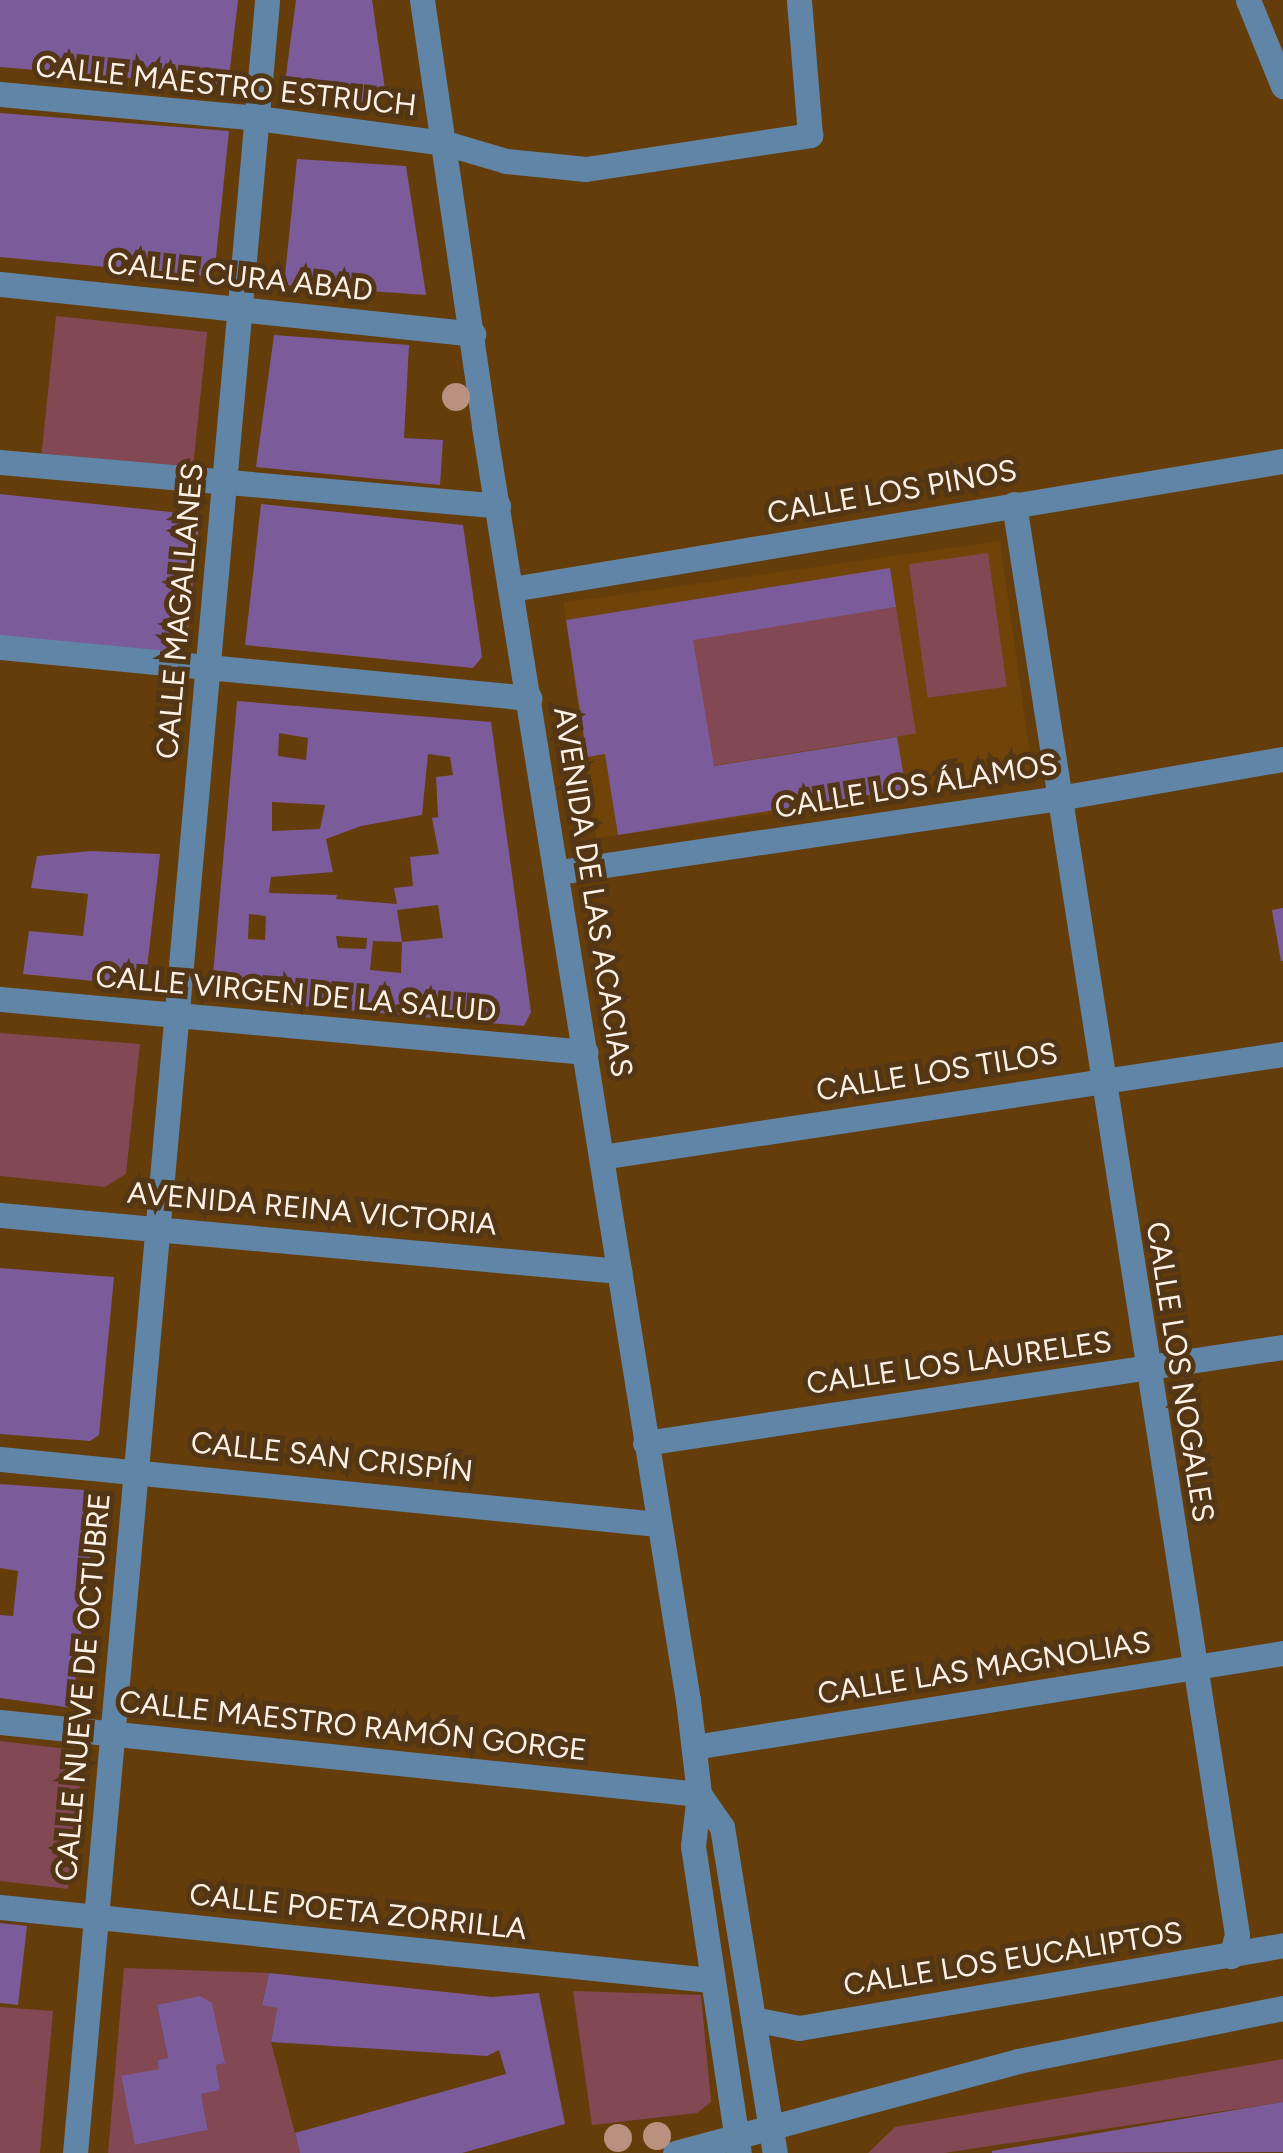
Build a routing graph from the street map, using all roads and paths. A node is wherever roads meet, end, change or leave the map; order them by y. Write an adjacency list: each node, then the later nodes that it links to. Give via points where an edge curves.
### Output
1 (267, 0): 7 (street, CALLE MAGALLANES)
2 (422, 0): 8 (street, AVENIDA DE LAS ACACIAS)
3 (799, 0): 8 (street, CALLE MAESTRO ESTRUCH, via 810,135 586,168 506,161)
4 (1248, 0): 5 (street)
5 (1283, 86)
6 (0, 94): 7 (street, CALLE MAESTRO ESTRUCH)
7 (257, 118): 8 (street, CALLE MAESTRO ESTRUCH); 10 (street, CALLE MAGALLANES)
8 (445, 143): 11 (street, AVENIDA DE LAS ACACIAS)
9 (0, 284): 10 (street, CALLE CURA ABAD)
10 (240, 312): 11 (street, CALLE CURA ABAD); 14 (street, CALLE MAGALLANES)
11 (472, 334): 16 (street, AVENIDA DE LAS ACACIAS)
12 (1283, 461): 15 (street, CALLE LOS PINOS)
13 (0, 462): 14 (street)
14 (224, 485): 16 (street); 19 (street, CALLE MAGALLANES)
15 (1014, 504): 17 (street, CALLE LOS PINOS); 22 (street, CALLE LOS NOGALES)
16 (498, 506): 17 (street, AVENIDA DE LAS ACACIAS)
17 (512, 589): 20 (street, AVENIDA DE LAS ACACIAS)
18 (0, 647): 19 (street)
19 (208, 664): 20 (street); 25 (street, CALLE MAGALLANES)
20 (530, 698): 23 (street, AVENIDA DE LAS ACACIAS)
21 (1283, 759): 22 (street, CALLE LOS ÁLAMOS)
22 (1059, 798): 23 (street, CALLE LOS ÁLAMOS); 28 (street, CALLE LOS NOGALES)
23 (558, 872): 26 (street, AVENIDA DE LAS ACACIAS)
24 (0, 1000): 25 (street, CALLE VIRGEN DE LA SALUD)
25 (178, 1018): 26 (street, CALLE VIRGEN DE LA SALUD); 31 (street, CALLE MAGALLANES)
26 (586, 1052): 29 (street, AVENIDA DE LAS ACACIAS)
27 (1283, 1054): 28 (street, CALLE LOS TILOS)
28 (1102, 1080): 29 (street, CALLE LOS TILOS); 34 (street, CALLE LOS NOGALES)
29 (601, 1157): 32 (street, AVENIDA DE LAS ACACIAS)
30 (0, 1215): 31 (street, AVENIDA REINA VICTORIA)
31 (159, 1227): 32 (street, AVENIDA REINA VICTORIA); 37 (street, CALLE NUEVE DE OCTUBRE)
32 (619, 1271): 35 (street, AVENIDA DE LAS ACACIAS)
33 (1283, 1347): 34 (street, CALLE LOS LAURELES)
34 (1147, 1368): 35 (street, CALLE LOS LAURELES); 40 (street, CALLE LOS NOGALES)
35 (645, 1443): 38 (street, AVENIDA DE LAS ACACIAS)
36 (0, 1459): 37 (street, CALLE SAN CRISPÍN)
37 (135, 1470): 38 (street, CALLE SAN CRISPÍN); 42 (street, CALLE NUEVE DE OCTUBRE)
38 (658, 1524): 43 (street, AVENIDA DE LAS ACACIAS)
39 (1283, 1653): 40 (street, CALLE LAS MAGNOLIAS)
40 (1193, 1668): 43 (street, CALLE LAS MAGNOLIAS); 48 (street, CALLE LOS NOGALES, via 1237,1935)
41 (0, 1722): 42 (street, CALLE MAESTRO RAMÓN GORGE)
42 (112, 1734): 44 (street, CALLE MAESTRO RAMÓN GORGE); 46 (street, CALLE NUEVE DE OCTUBRE)
43 (694, 1747): 44 (street, AVENIDA DE LAS ACACIAS)
44 (699, 1794): 49 (street, AVENIDA DE LAS ACACIAS, via 693,1846); 51 (street, AVENIDA DE LAS ACACIAS, via 722,1827)
45 (0, 1907): 46 (street, CALLE POETA ZORRILLA)
46 (95, 1918): 49 (street, CALLE POETA ZORRILLA); 54 (street, CALLE NUEVE DE OCTUBRE)
47 (1283, 1945): 48 (street, CALLE LOS EUCALIPTOS)
48 (1231, 1956): 51 (street, CALLE LOS EUCALIPTOS, via 799,2028)
49 (710, 1980): 53 (street, AVENIDA DE LAS ACACIAS)
50 (1281, 2009): 52 (street, via 1104,2041 848,2105)
51 (753, 2019): 52 (street, AVENIDA DE LAS ACACIAS)
52 (774, 2141): 53 (street)
53 (737, 2145): 55 (street)
54 (75, 2153)
55 (675, 2153)

